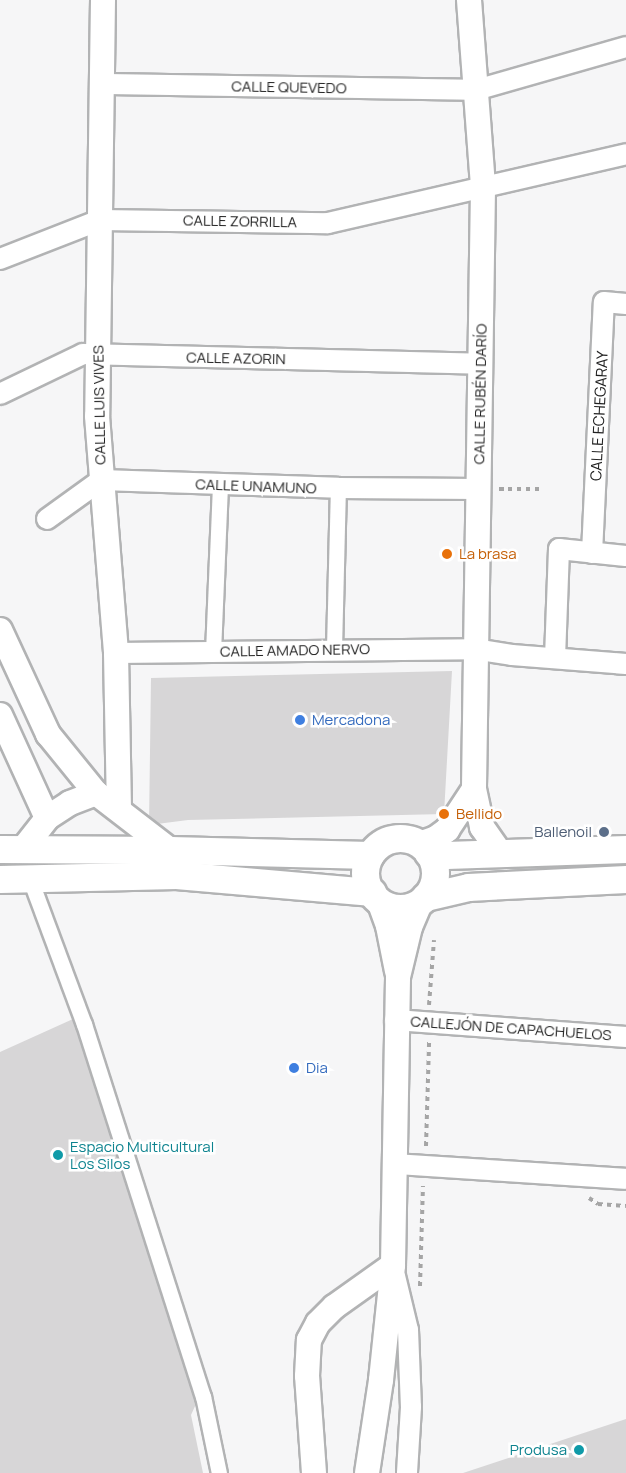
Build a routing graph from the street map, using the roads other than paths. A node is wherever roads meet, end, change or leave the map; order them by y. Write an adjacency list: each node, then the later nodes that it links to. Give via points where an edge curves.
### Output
1 (103, 0): 4 (street, CALLE LUIS VIVES)
2 (469, 0): 5 (street, CALLE RUBÉN DARÍO)
3 (626, 47): 5 (street, CALLE QUEVEDO)
4 (101, 84): 5 (street, CALLE QUEVEDO); 8 (street, CALLE LUIS VIVES)
5 (476, 90): 7 (street, CALLE RUBÉN DARÍO)
6 (626, 154): 7 (street, CALLE ZORRILLA)
7 (483, 188): 8 (street, CALLE ZORRILLA, via 328,223); 12 (street, CALLE RUBÉN DARÍO)
8 (100, 220): 9 (street, CALLE ZORRILLA); 11 (street, CALLE LUIS VIVES)
9 (0, 259)
10 (626, 304): 19 (street, CALLE ECHEGARAY, via 604,302)
11 (98, 354): 12 (street, CALLE AZORIN); 13 (street, CALLE AZORIN, via 83,354); 14 (street, CALLE LUIS VIVES)
12 (481, 364): 17 (street, CALLE RUBÉN DARÍO)
13 (0, 394)
14 (101, 480): 15 (street, CALLE UNAMUNO); 18 (street); 24 (street, CALLE LUIS VIVES)
15 (220, 484): 16 (street, CALLE UNAMUNO); 25 (street)
16 (338, 488): 17 (street, CALLE UNAMUNO); 22 (street)
17 (477, 489): 23 (street, CALLE RUBÉN DARÍO)
18 (47, 519)
19 (592, 553): 20 (street); 26 (street, via 559,549)
20 (626, 556)
21 (0, 630): 30 (street, via 48,734)
22 (334, 649): 23 (street, CALLE AMADO NERVO); 25 (street, CALLE AMADO NERVO)
23 (474, 649): 26 (street, CALLE AMADO NERVO); 29 (street, CALLE RUBÉN DARÍO)
24 (116, 652): 25 (street, CALLE AMADO NERVO); 31 (street, CALLE LUIS VIVES)
25 (213, 652)
26 (555, 658): 27 (street, CALLE AMADO NERVO)
27 (626, 664)
28 (0, 715): 32 (street)
29 (474, 789): 33 (street, via 447,830); 37 (street, CALLE RUBÉN DARÍO, via 482,827)
30 (96, 793): 31 (street); 32 (street)
31 (119, 809): 36 (street)
32 (47, 818): 34 (street)
33 (424, 848): 37 (main road, via 446,855); 38 (main road, via 405,839 390,840); 43 (main road, via 434,875 432,887)
34 (12, 849): 36 (main road)
35 (626, 849): 37 (main road)
36 (170, 850): 38 (main road)
37 (500, 853)
38 (370, 855): 42 (main road, via 365,876)
39 (0, 879): 40 (main road)
40 (30, 879): 42 (main road, via 176,875); 50 (street, via 84,1024 203,1396)
41 (626, 879): 43 (main road, via 468,886)
42 (375, 897): 43 (main road, via 400,908); 44 (street, via 388,926)
43 (423, 899): 44 (street, via 410,927)
44 (398, 976): 45 (street)
45 (395, 1020): 46 (street, CALLEJÓN DE CAPACHUELOS); 47 (street)
46 (626, 1037)
47 (396, 1164): 48 (street); 49 (street)
48 (626, 1179)
49 (393, 1265): 51 (street, via 334,1307 318,1323 309,1340 307,1376); 52 (street); 53 (street, via 408,1330 411,1407)
50 (219, 1473)
51 (314, 1473)
52 (367, 1473)
53 (407, 1473)

